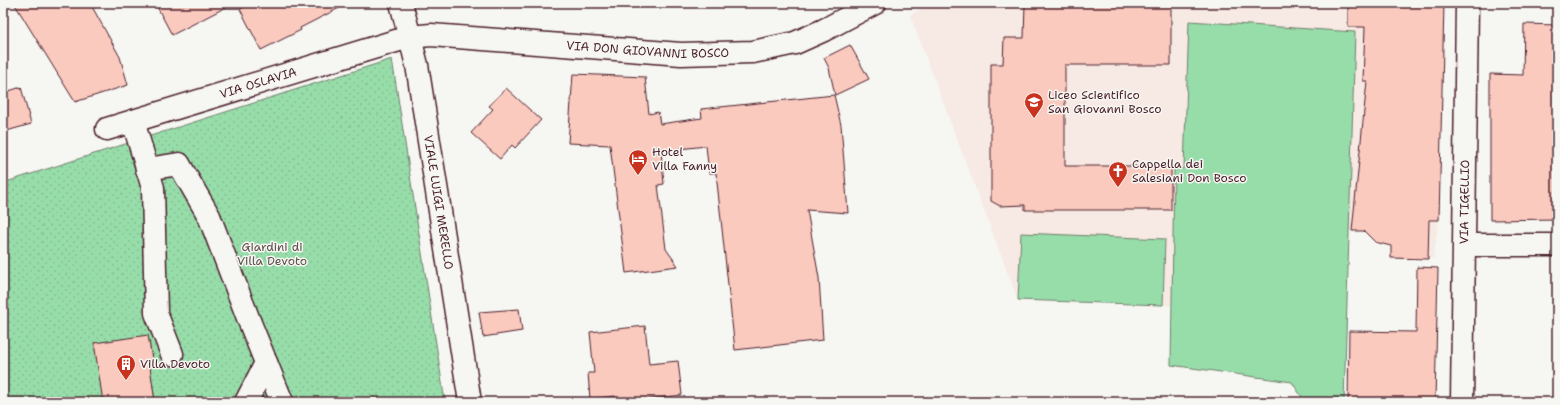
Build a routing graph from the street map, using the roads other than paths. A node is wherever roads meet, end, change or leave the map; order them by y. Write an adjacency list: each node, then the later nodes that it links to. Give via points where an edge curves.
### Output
1 (401, 3): 4 (street, VIALE LUIGI MERELLO)
2 (875, 3): 4 (street, VIA DON GIOVANNI BOSCO, via 795,43 753,52 682,54 431,35)
3 (1467, 3): 8 (street, VIA TIGELLIO)
4 (410, 37): 5 (street, VIA OSLAVIA); 14 (street, VIALE LUIGI MERELLO, via 420,81)
5 (133, 121): 6 (street, VIA OSLAVIA); 7 (street)
6 (107, 129)
7 (147, 169): 10 (street, via 153,188 156,313); 11 (street, via 179,164 209,216)
8 (1465, 245): 9 (street); 15 (street, VIA TIGELLIO)
9 (1557, 245)
10 (172, 354)
11 (266, 363): 12 (street); 13 (street)
12 (246, 402)
13 (282, 402)
14 (470, 402)
15 (1462, 402)

